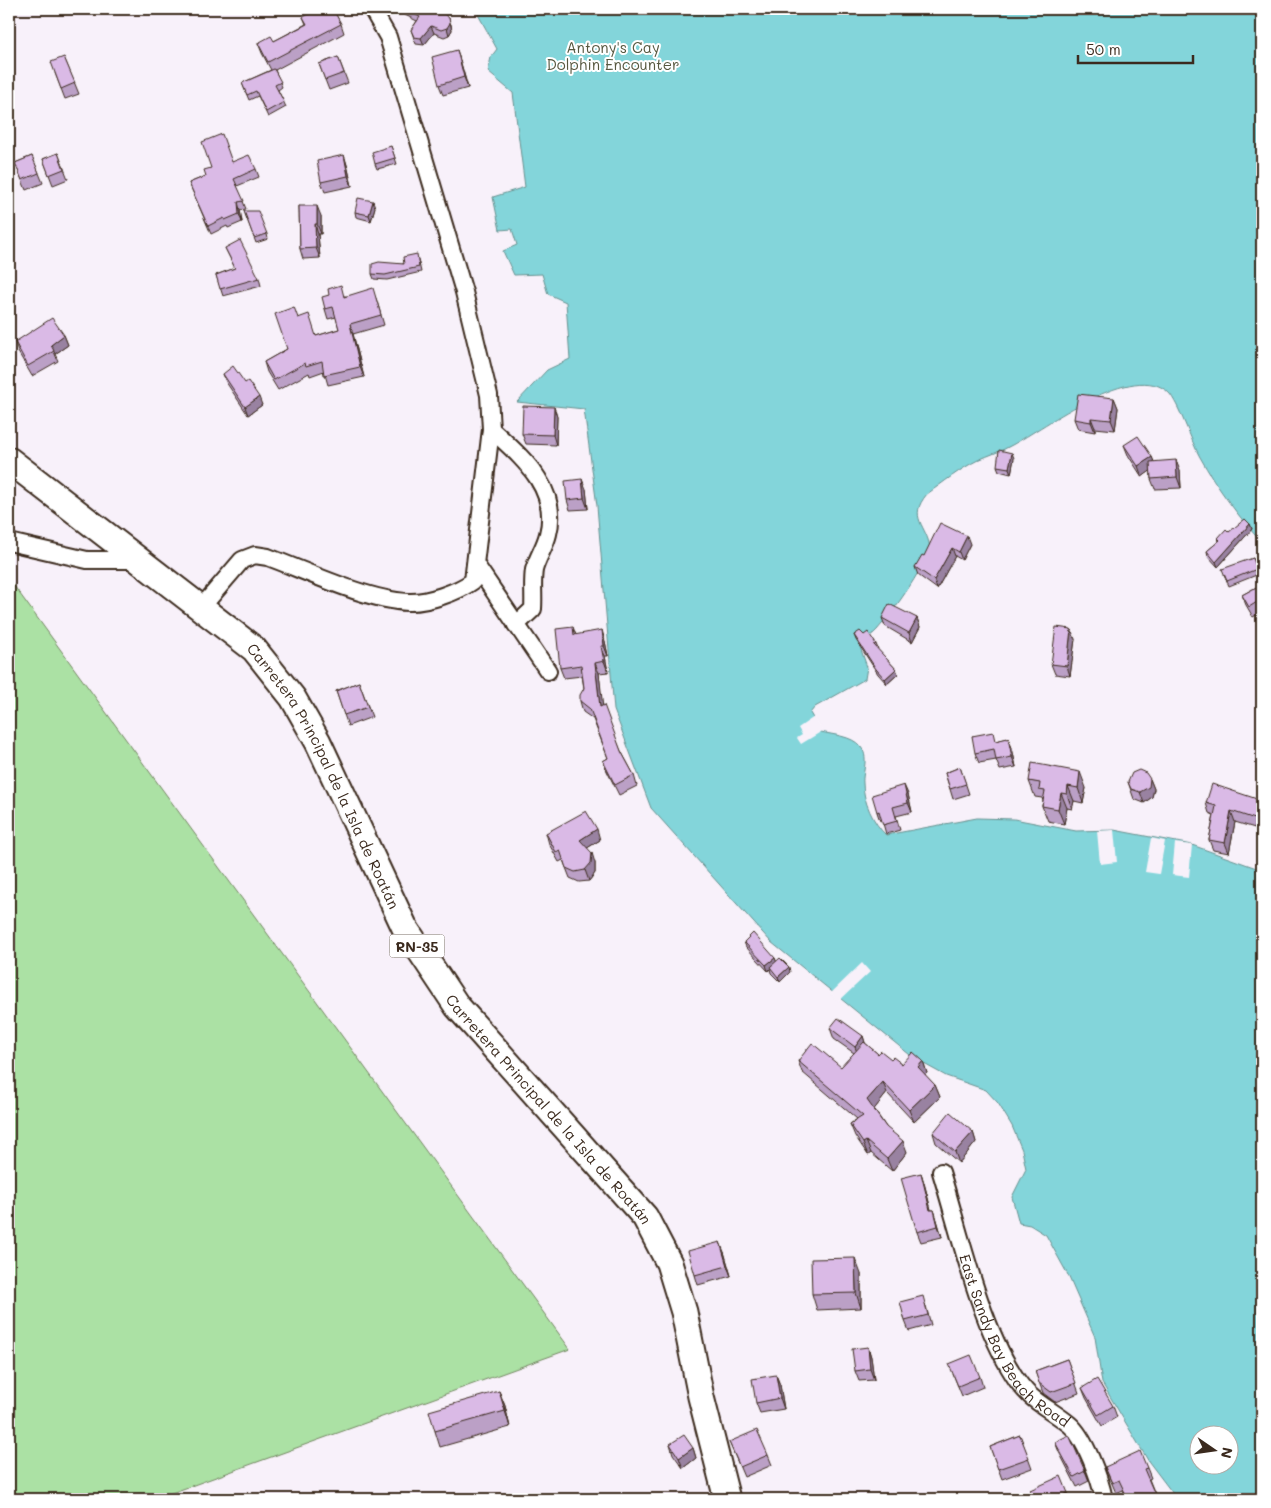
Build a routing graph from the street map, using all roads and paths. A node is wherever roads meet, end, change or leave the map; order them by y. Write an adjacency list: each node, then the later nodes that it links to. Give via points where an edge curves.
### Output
1 (372, 9): 2 (street, via 388,37 464,292 489,396)
2 (491, 429): 6 (street); 8 (street, via 526,461 548,497 548,534 535,568 533,609)
3 (9, 460): 5 (main road, Carretera Principal de la Isla de Roatán / RN-35)
4 (9, 542): 5 (street, via 86,560)
5 (138, 560): 7 (main road, Carretera Principal de la Isla de Roatán / RN-35)
6 (476, 565): 7 (street, via 473,581 459,591 410,602 383,599 255,555 242,560); 8 (street)
7 (200, 609): 11 (main road, Carretera Principal de la Isla de Roatán / RN-35, via 254,649 293,698 318,742 405,928 457,1006 645,1217 669,1263 684,1312)
8 (516, 625): 9 (street)
9 (548, 671)
10 (941, 1172): 12 (street, East Sandy Bay Beach Road, via 986,1316 1012,1373 1030,1398 1074,1430 1098,1472)
11 (727, 1499)
12 (1104, 1499)

